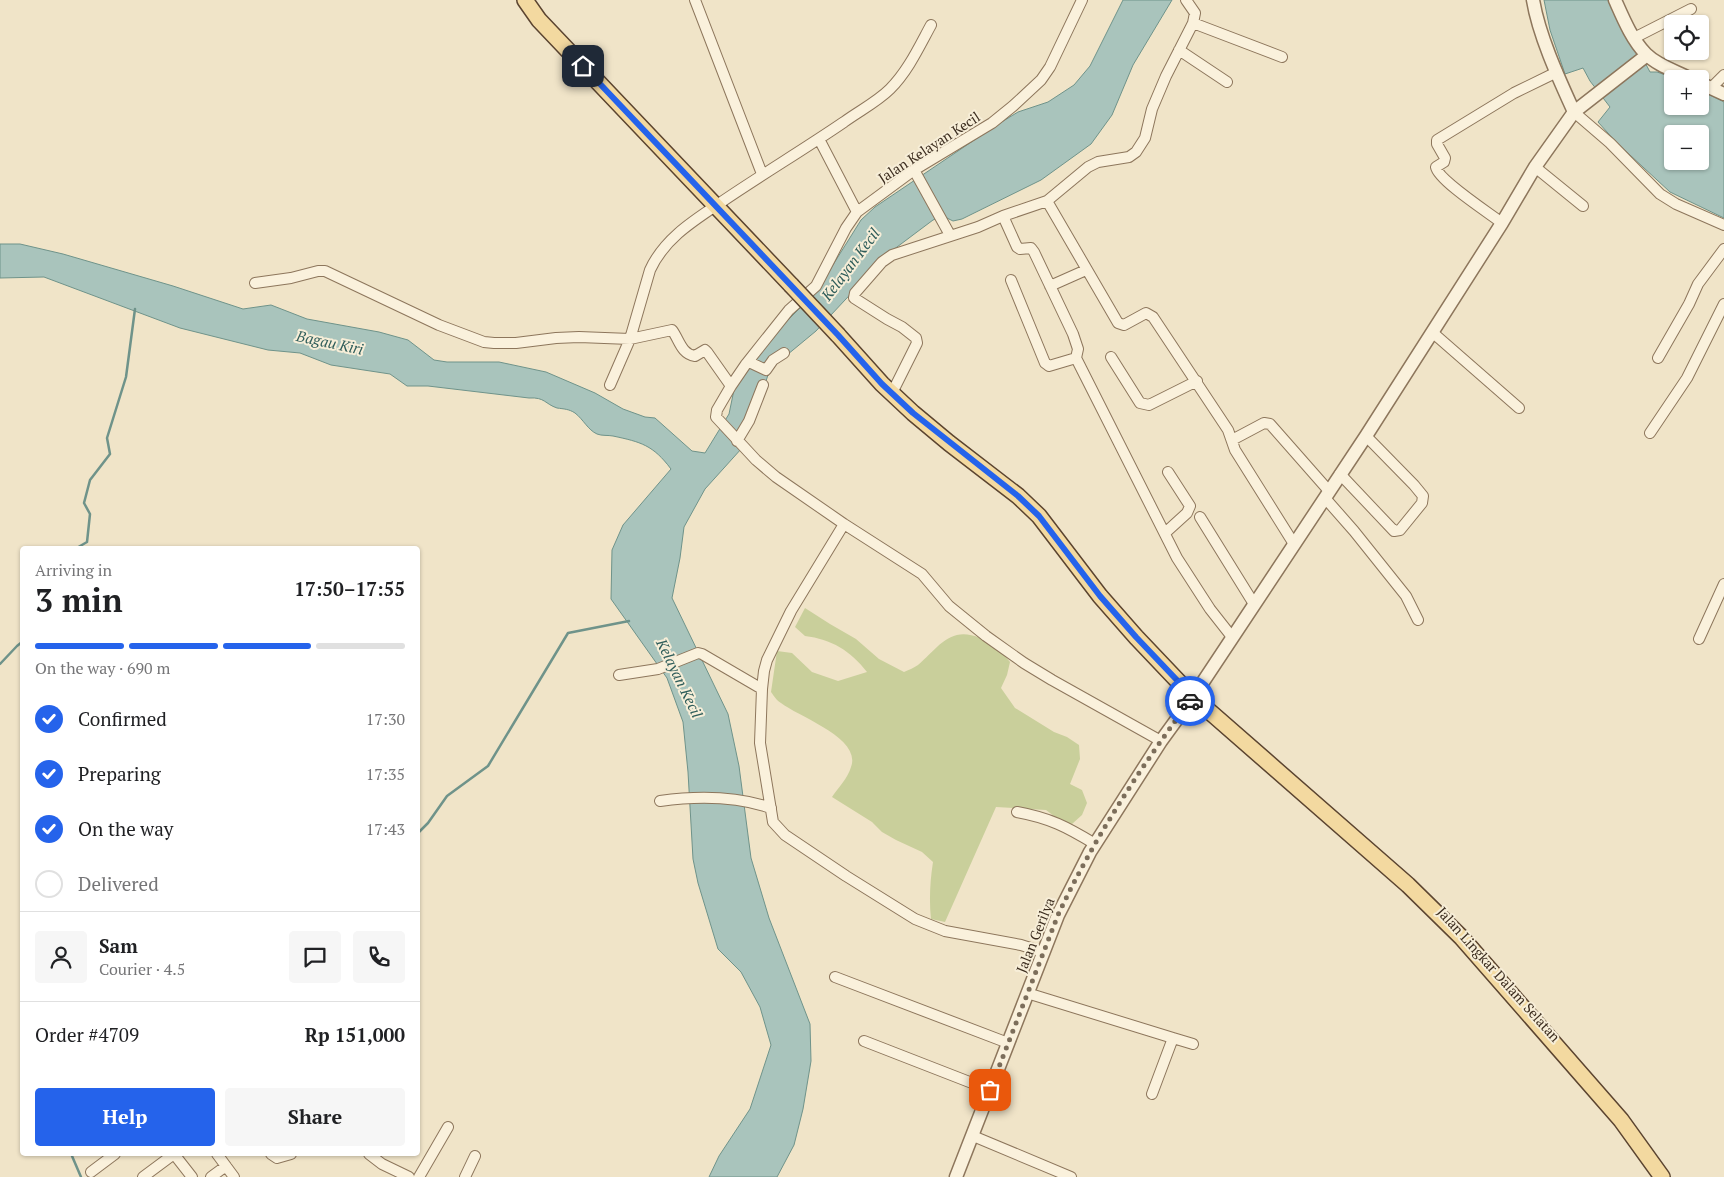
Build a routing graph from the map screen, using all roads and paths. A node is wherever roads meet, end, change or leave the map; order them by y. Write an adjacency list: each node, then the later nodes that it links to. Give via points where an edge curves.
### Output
1 (525, 0): 27 (main road, Jalan Lingkar Dalam Selatan, via 539,20)
2 (695, 0): 25 (street)
3 (1082, 0): 24 (street, Jalan Kelayan Kecil, via 1041,80 992,123)
4 (1186, 0): 8 (street, via 1195,12)
5 (1534, 0): 15 (street, via 1535,12)
6 (1615, 0): 10 (street)
7 (1691, 9): 10 (street)
8 (1193, 23): 11 (street); 12 (street)
9 (931, 25): 22 (street, via 890,89)
10 (1634, 38): 13 (street)
11 (1179, 50): 17 (street); 26 (street, via 1152,109 1145,138 1136,152 1129,157 1088,167)
12 (1282, 57)
13 (1642, 59): 14 (street); 21 (street, Jalan Gerilya)
14 (1672, 70)
15 (1557, 72): 21 (street); 31 (street, via 1514,93 1437,140 1445,160 1436,167 1438,172)
16 (1724, 75): 18 (street)
17 (1227, 82)
18 (1709, 84)
19 (1709, 87): 20 (street)
20 (1724, 94)
21 (1578, 109): 23 (street, Jalan Gerilya); 32 (street, via 1660,194)
22 (819, 139): 25 (street); 29 (street)
23 (1535, 167): 28 (street); 31 (street, Jalan Gerilya)
24 (916, 172): 29 (street, Jalan Kelayan Kecil); 33 (street)
25 (762, 174): 27 (street)
26 (1047, 201): 30 (street); 35 (street)
27 (716, 206): 41 (street, via 671,239 654,262); 51 (main road, Jalan Lingkar Dalam Selatan, bridge)
28 (1583, 206)
29 (857, 212): 46 (street, Jalan Kelayan Kecil, via 816,286 789,310)
30 (1003, 216): 33 (street); 38 (street, via 1018,248 1031,248 1034,252)
31 (1502, 222): 40 (street, Jalan Gerilya)
32 (1724, 225)
33 (950, 235): 51 (street, via 888,256 854,295 916,338 917,343)
34 (1724, 249): 45 (street, via 1698,284)
35 (1086, 270): 38 (street); 47 (street, via 1118,323 1124,324 1150,314)
36 (1010, 280): 44 (street, via 1045,364 1049,366)
37 (255, 283): 41 (street, via 321,270 475,340 494,344 572,337)
38 (1050, 286): 44 (street, via 1078,349)
39 (1724, 304): 53 (street, via 1688,378)
40 (1432, 332): 52 (street); 54 (street, Jalan Gerilya)
41 (630, 339): 48 (street); 50 (street, via 672,330 688,354 695,356 704,350 708,352)
42 (784, 353): 46 (street, via 766,370)
43 (1111, 357): 47 (street, via 1144,405)
44 (1076, 358): 62 (street)
45 (1658, 358)
46 (747, 363): 50 (street, Jalan Kelayan Kecil)
47 (1197, 381): 55 (street)
48 (610, 385)
49 (763, 385): 56 (street)
50 (731, 386): 56 (street, Jalan Kelayan Kecil, via 716,417)
51 (892, 393): 71 (main road, Jalan Lingkar Dalam Selatan, via 1039,516 1100,596)
52 (1519, 408)
53 (1650, 433)
54 (1366, 436): 58 (street, Jalan Gerilya); 58 (street, via 1417,488 1423,496 1422,503 1400,530 1394,531)
55 (1232, 440): 59 (street, via 1267,422); 63 (street, via 1235,450)
56 (737, 441): 61 (street, via 776,476)
57 (1168, 472): 62 (street, via 1190,506 1187,513)
58 (1340, 474): 59 (street, Jalan Gerilya)
59 (1327, 494): 63 (street, Jalan Gerilya); 66 (street, via 1406,596)
60 (1200, 517): 65 (street)
61 (844, 524): 70 (street, via 791,611 767,660); 72 (street, via 922,574 966,620 1024,663)
62 (1165, 533): 67 (street, via 1191,580)
63 (1294, 544): 65 (street, Jalan Gerilya)
64 (1724, 584): 68 (street)
65 (1254, 604): 67 (street, Jalan Gerilya)
66 (1418, 620)
67 (1232, 637): 71 (street, Jalan Gerilya)
68 (1699, 639)
69 (619, 675): 70 (street, via 658,669 698,653)
70 (762, 690): 74 (street, via 760,743)
71 (1193, 697): 72 (street, Jalan Gerilya); 105 (main road, Jalan Lingkar Dalam Selatan, via 1408,885 1462,938 1622,1120); 106 (main road, Jalan Lingkar Dalam Selatan, via 1200,695 1400,868 1480,948 1576,1058)
72 (1161, 741): 76 (street, Jalan Gerilya)
73 (660, 801): 74 (street, via 694,797 742,801)
74 (771, 808): 77 (street, via 773,822 785,835 915,920)
75 (1017, 812): 76 (street, via 1051,820)
76 (1095, 844): 77 (street, Jalan Gerilya, via 1069,890)
77 (1043, 952): 79 (street, Jalan Gerilya)
78 (834, 977): 82 (street)
79 (1027, 993): 80 (street); 82 (street, Jalan Gerilya)
80 (1174, 1038): 83 (street); 85 (street)
81 (864, 1041): 84 (street)
82 (1008, 1043): 84 (street, Jalan Gerilya)
83 (1194, 1044)
84 (990, 1090): 87 (street, Jalan Gerilya)
85 (1152, 1094)
86 (448, 1126): 101 (street)
87 (973, 1136): 103 (street, Jalan Gerilya); 104 (street)
88 (112, 1156): 95 (street)
89 (171, 1156): 96 (street)
90 (176, 1156): 97 (street)
91 (218, 1156): 94 (street)
92 (372, 1156): 100 (street)
93 (475, 1156): 102 (street)
94 (226, 1166): 98 (street); 99 (street)
95 (91, 1172)
96 (143, 1177)
97 (192, 1177)
98 (211, 1177)
99 (234, 1177)
100 (409, 1177)
101 (419, 1177)
102 (465, 1177)
103 (956, 1177)
104 (1071, 1177)
105 (1662, 1177)
106 (1671, 1177)

